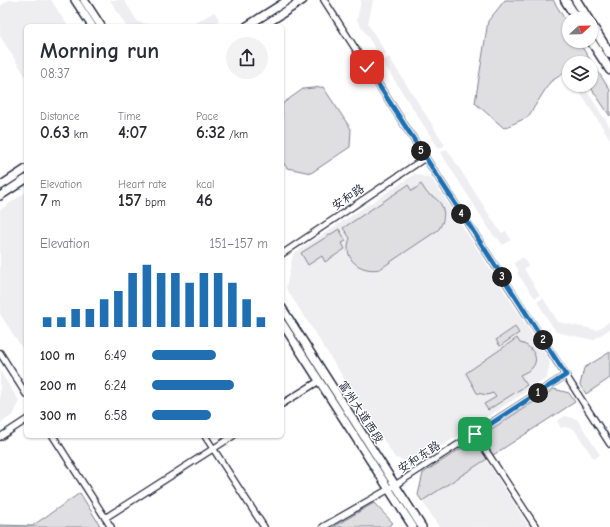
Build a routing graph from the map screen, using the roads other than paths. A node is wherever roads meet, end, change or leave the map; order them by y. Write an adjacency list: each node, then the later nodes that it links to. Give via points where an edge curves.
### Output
1 (75, 0): 10 (main road)
2 (84, 0): 11 (main road)
3 (288, 0): 12 (main road)
4 (303, 0): 13 (main road)
5 (324, 0): 18 (street)
6 (565, 0): 8 (highway)
7 (576, 0): 9 (highway)
8 (573, 12)
9 (584, 12)
10 (91, 24)
11 (100, 24)
12 (251, 24)
13 (266, 24)
14 (598, 35): 16 (highway)
15 (596, 48): 17 (highway)
16 (610, 54)
17 (610, 70)
18 (425, 158): 23 (street, 安和路); 27 (street)
19 (24, 170): 21 (main road)
20 (24, 180): 22 (main road)
21 (0, 186)
22 (0, 196)
23 (284, 253)
24 (284, 311): 39 (main road, 富州大道西段)
25 (284, 325): 28 (main road, 富州大道西段)
26 (0, 353): 29 (street)
27 (566, 375): 32 (street, 安和东路); 37 (street)
28 (319, 381): 30 (street); 39 (main road, 富州大道西段)
29 (24, 391)
30 (284, 403)
31 (24, 421): 33 (street)
32 (475, 434): 39 (street, 安和东路); 46 (street)
33 (0, 437)
34 (54, 438): 40 (street)
35 (207, 438): 38 (street)
36 (230, 438): 38 (street)
37 (610, 444)
38 (214, 448): 40 (street); 42 (street)
39 (392, 487): 43 (street, 安和东路); 44 (main road, 富州大道西段); 45 (main road, 富州大道西段)
40 (105, 518): 41 (street)
41 (111, 527)
42 (264, 527)
43 (323, 527)
44 (413, 527)
45 (422, 527)
46 (536, 527)

